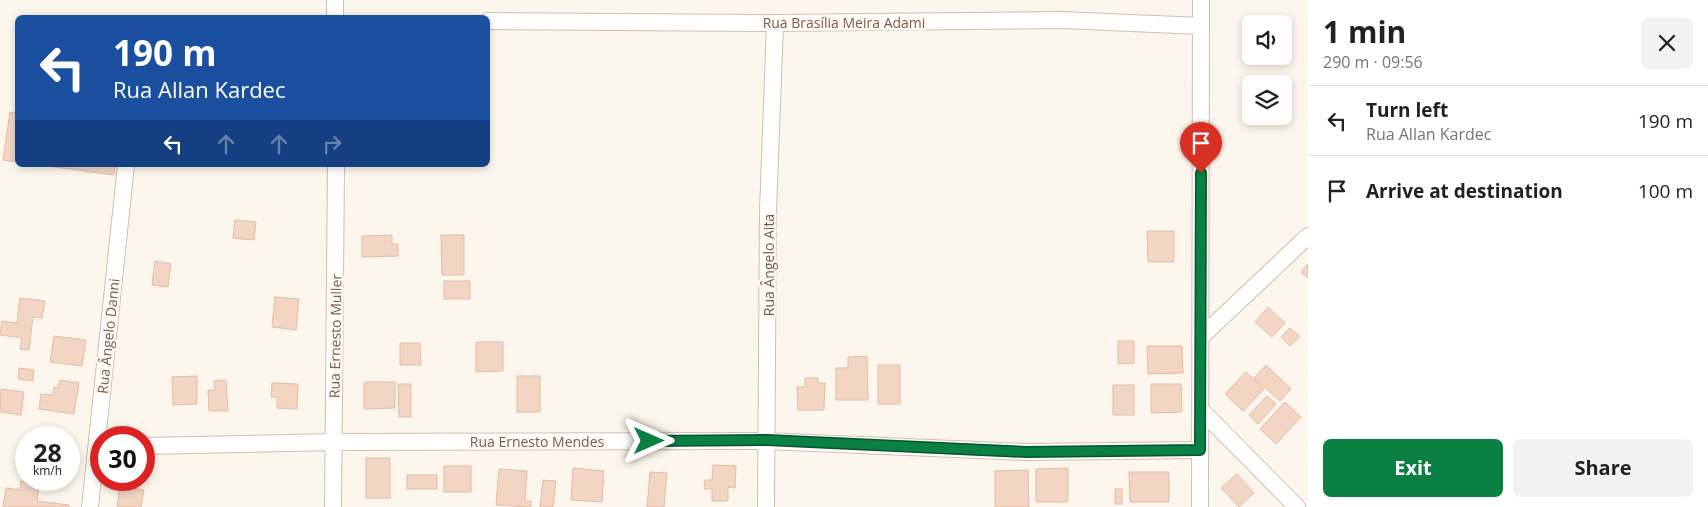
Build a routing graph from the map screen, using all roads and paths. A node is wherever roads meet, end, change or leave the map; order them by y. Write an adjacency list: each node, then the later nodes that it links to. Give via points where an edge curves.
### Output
1 (335, 0): 3 (street)
2 (1201, 0): 6 (street)
3 (335, 15)
4 (490, 21): 5 (street, Rua Brasília Meira Adami)
5 (775, 23): 6 (street, Rua Brasília Meira Adami, via 1061,20); 13 (street, Rua Ângelo Aita, via 768,211)
6 (1201, 26): 10 (street)
7 (126, 167): 12 (street, Rua Ângelo Danni)
8 (336, 167): 14 (street, Rua Ernesto Muller)
9 (1308, 236): 10 (street)
10 (1200, 338): 11 (street)
11 (1200, 410): 16 (street); 22 (street)
12 (100, 426)
13 (767, 440): 14 (street, Rua Ernesto Mendes); 16 (street, Rua Ernesto Mendes, via 1026,452); 20 (street, Rua Ângelo Aita)
14 (334, 442): 15 (street, Rua Ernesto Mendes); 19 (street, Rua Ernesto Muller)
15 (155, 446)
16 (1200, 450): 21 (street)
17 (92, 491): 18 (street, Rua Ângelo Danni)
18 (90, 507)
19 (333, 507)
20 (766, 507)
21 (1200, 507)
22 (1297, 507)

